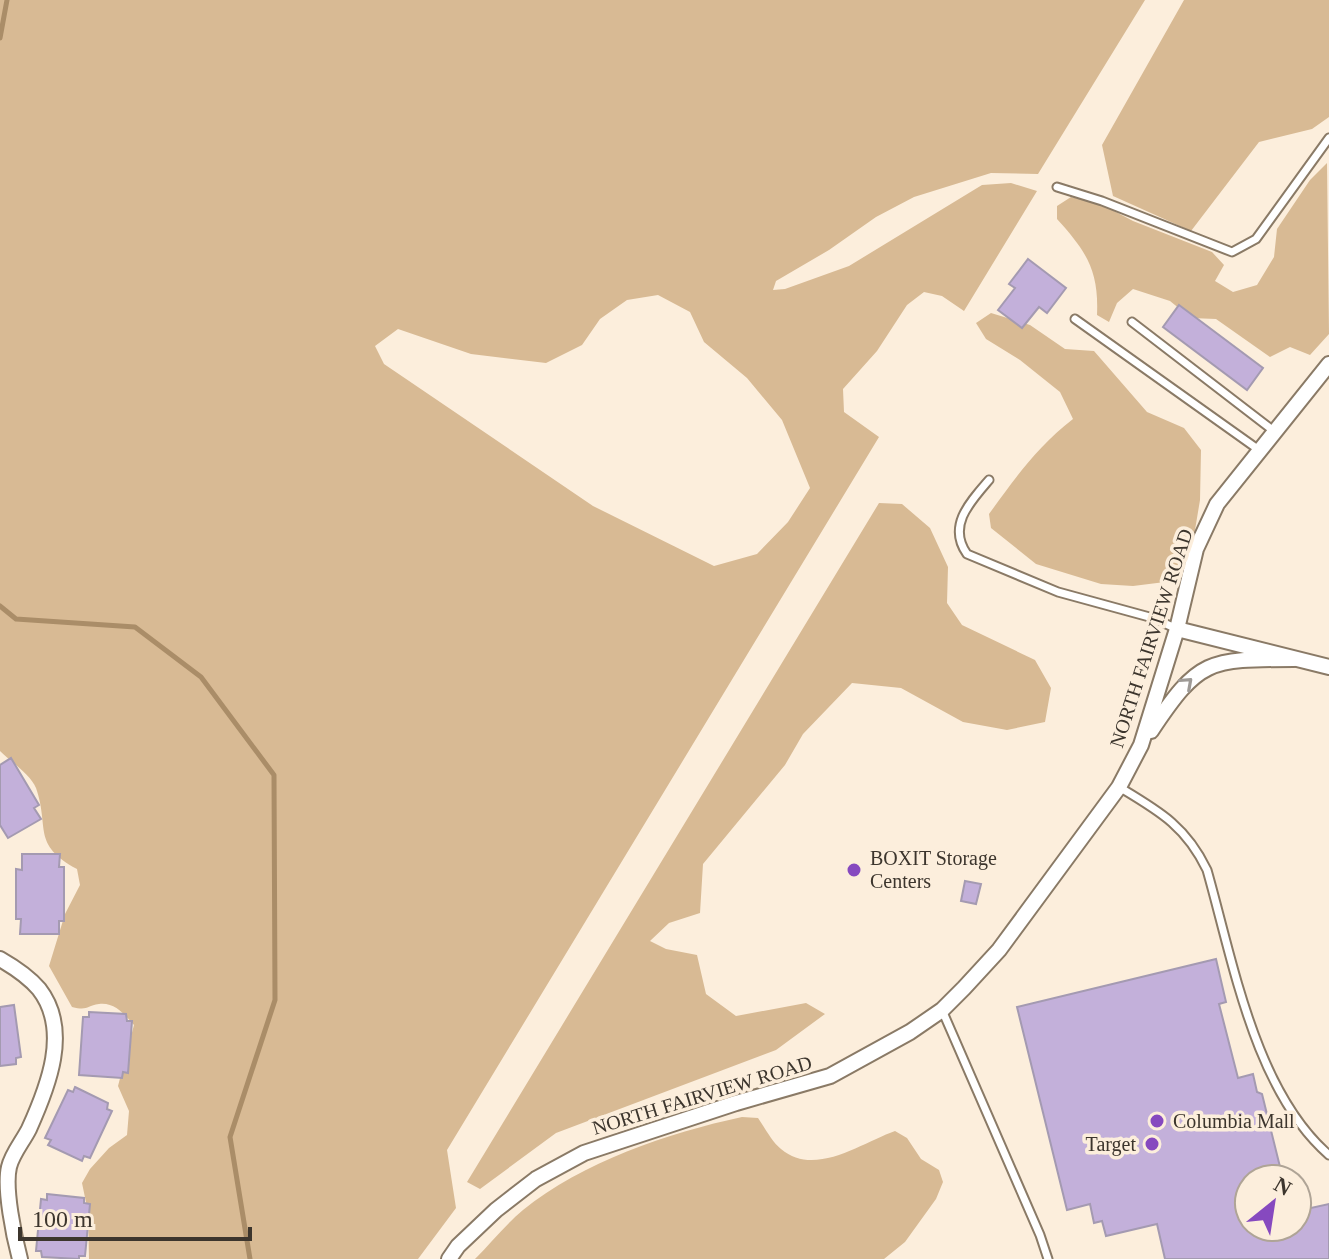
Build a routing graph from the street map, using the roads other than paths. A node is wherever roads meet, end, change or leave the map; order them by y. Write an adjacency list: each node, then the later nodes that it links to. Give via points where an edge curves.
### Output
1 (1329, 138): 2 (lane, via 1256,239 1232,252)
2 (1057, 187)
3 (1075, 319): 7 (lane)
4 (1132, 322): 6 (lane)
5 (1329, 364): 6 (street, NORTH FAIRVIEW ROAD)
6 (1275, 432): 7 (street, NORTH FAIRVIEW ROAD)
7 (1260, 451): 9 (street, NORTH FAIRVIEW ROAD, via 1217,504 1196,549)
8 (989, 480): 9 (lane, via 960,522 959,542 967,554 1058,592)
9 (1177, 629): 10 (street); 12 (street, NORTH FAIRVIEW ROAD)
10 (1294, 659): 11 (street); 12 (street, one-way to 10, via 1177,691 1212,664)
11 (1329, 667)
12 (1141, 745): 13 (street, NORTH FAIRVIEW ROAD)
13 (1119, 787): 15 (street, NORTH FAIRVIEW ROAD, via 999,950); 16 (lane, via 1174,823 1198,851 1246,1008 1279,1092 1300,1125)
14 (0, 959): 17 (street, via 40,990 55,1023 51,1073 8,1168 11,1224)
15 (942, 1010): 18 (street, NORTH FAIRVIEW ROAD, via 830,1076 584,1153 536,1179 496,1210); 19 (lane)
16 (1329, 1155)
17 (20, 1259)
18 (449, 1259)
19 (1048, 1259)

